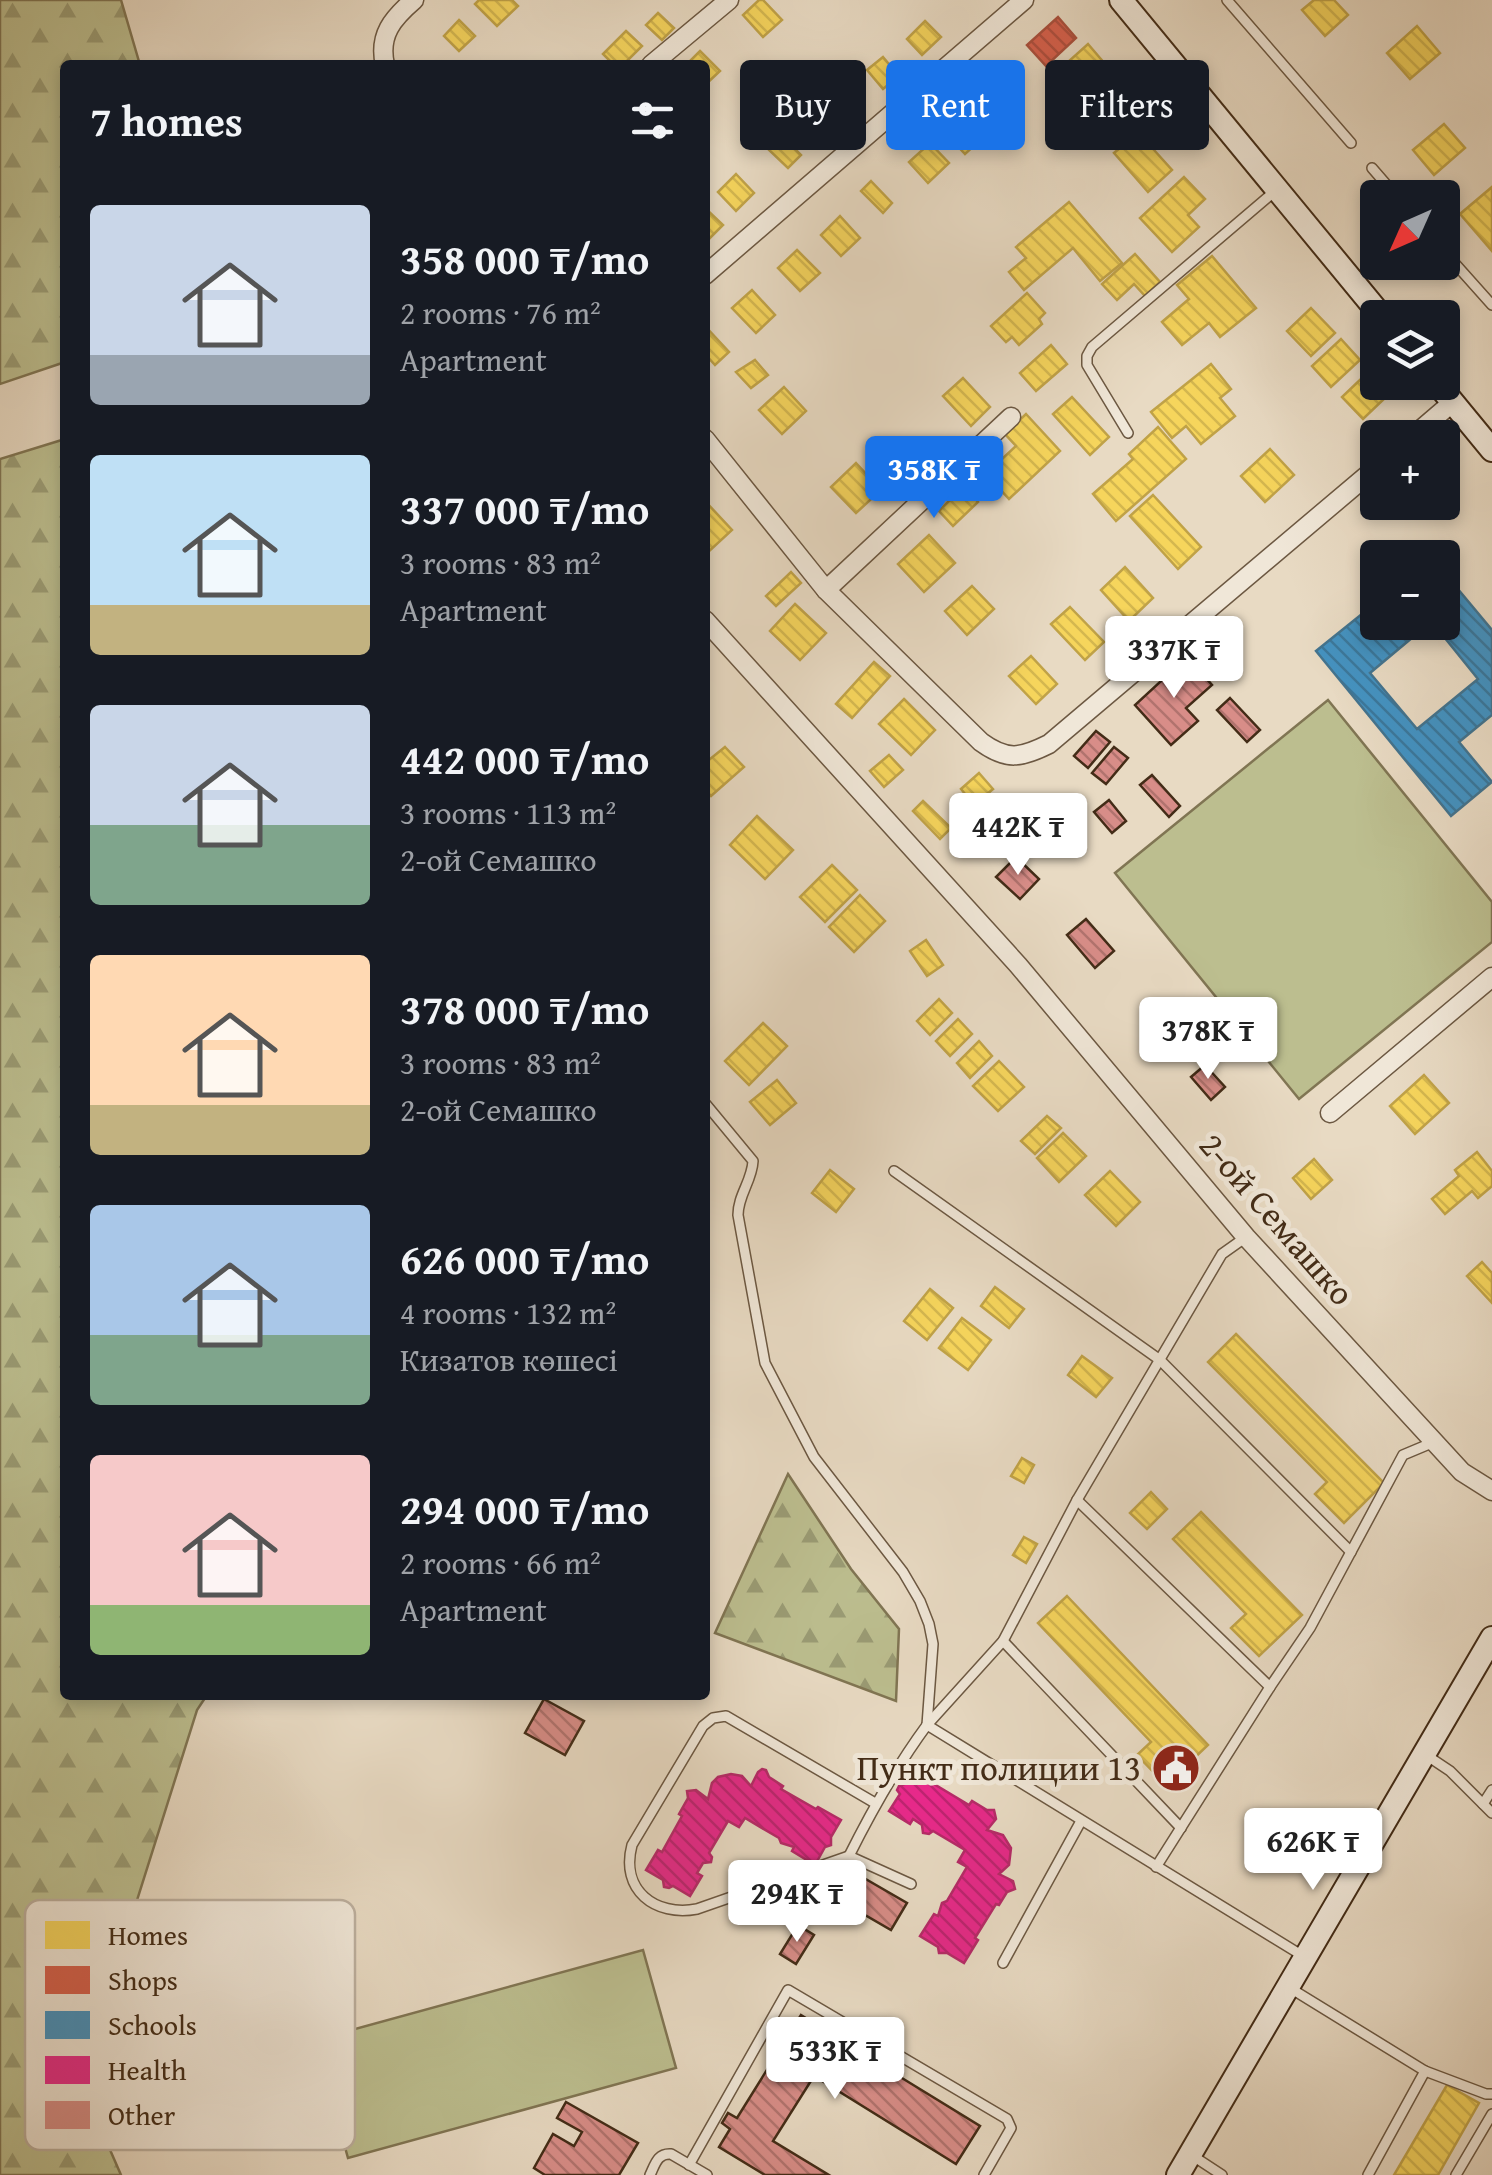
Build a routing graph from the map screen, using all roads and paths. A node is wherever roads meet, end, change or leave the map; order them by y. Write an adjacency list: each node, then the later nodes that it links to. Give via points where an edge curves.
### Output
1 (414, 0): 6 (street, via 390,24)
2 (728, 0): 7 (street)
3 (1024, 0): 13 (street)
4 (1121, 0): 11 (main road)
5 (1227, 0): 8 (lane)
6 (384, 60)
7 (658, 60)
8 (1351, 144)
9 (1372, 168): 10 (lane)
10 (1382, 180)
11 (1277, 189): 14 (main road); 19 (lane, via 1092,346 1086,365)
12 (1460, 269): 15 (lane)
13 (710, 271)
14 (1367, 300)
15 (1492, 305)
16 (1453, 402): 18 (street); 21 (main road)
17 (1010, 417): 23 (street)
18 (1432, 420)
19 (1128, 433)
20 (710, 445): 23 (street)
21 (1492, 450)
22 (1360, 481): 23 (street, via 1049,744 1030,753 1011,756 981,742)
23 (826, 590)
24 (710, 625): 29 (street, 2-ой Семашко, via 1018,964)
25 (1492, 978): 27 (street)
26 (710, 1110): 38 (lane, via 753,1162 738,1215 766,1362 814,1457 903,1572 929,1624)
27 (1330, 1113)
28 (894, 1171): 30 (lane)
29 (1246, 1237): 30 (lane, via 1222,1254); 31 (street, 2-ой Семашко)
30 (1160, 1360): 33 (lane); 34 (lane)
31 (1434, 1442): 32 (street, 2-ой Семашко); 34 (lane, via 1404,1455)
32 (1492, 1492)
33 (1077, 1500): 36 (lane); 37 (lane)
34 (1351, 1552): 37 (lane)
35 (1492, 1638): 39 (main road)
36 (1003, 1641): 38 (lane); 45 (lane)
37 (1270, 1686): 45 (lane)
38 (927, 1725): 41 (lane); 44 (lane)
39 (1424, 1753): 42 (lane); 49 (main road)
40 (1492, 1790): 42 (lane)
41 (875, 1803): 46 (lane); 46 (lane, via 726,1716 713,1718 632,1845 629,1863 632,1882 648,1900 684,1912)
42 (1484, 1804): 43 (lane)
43 (1492, 1813)
44 (1081, 1822): 47 (lane); 50 (lane)
45 (1180, 1828): 47 (lane)
46 (849, 1856): 48 (lane)
47 (1156, 1867): 49 (lane)
48 (912, 1884)
49 (1306, 1958): 51 (main road)
50 (1003, 1963)
51 (1288, 1986): 52 (lane); 56 (main road)
52 (1426, 2071): 53 (lane); 61 (lane)
53 (1492, 2094)
54 (1492, 2114): 62 (lane)
55 (689, 2165): 57 (lane, via 664,2153); 58 (lane); 59 (lane, via 788,1990 1007,2119 1011,2128)
56 (1184, 2165): 60 (lane)
57 (650, 2175)
58 (707, 2175)
59 (984, 2175)
60 (1222, 2175)
61 (1368, 2175)
62 (1456, 2175)

